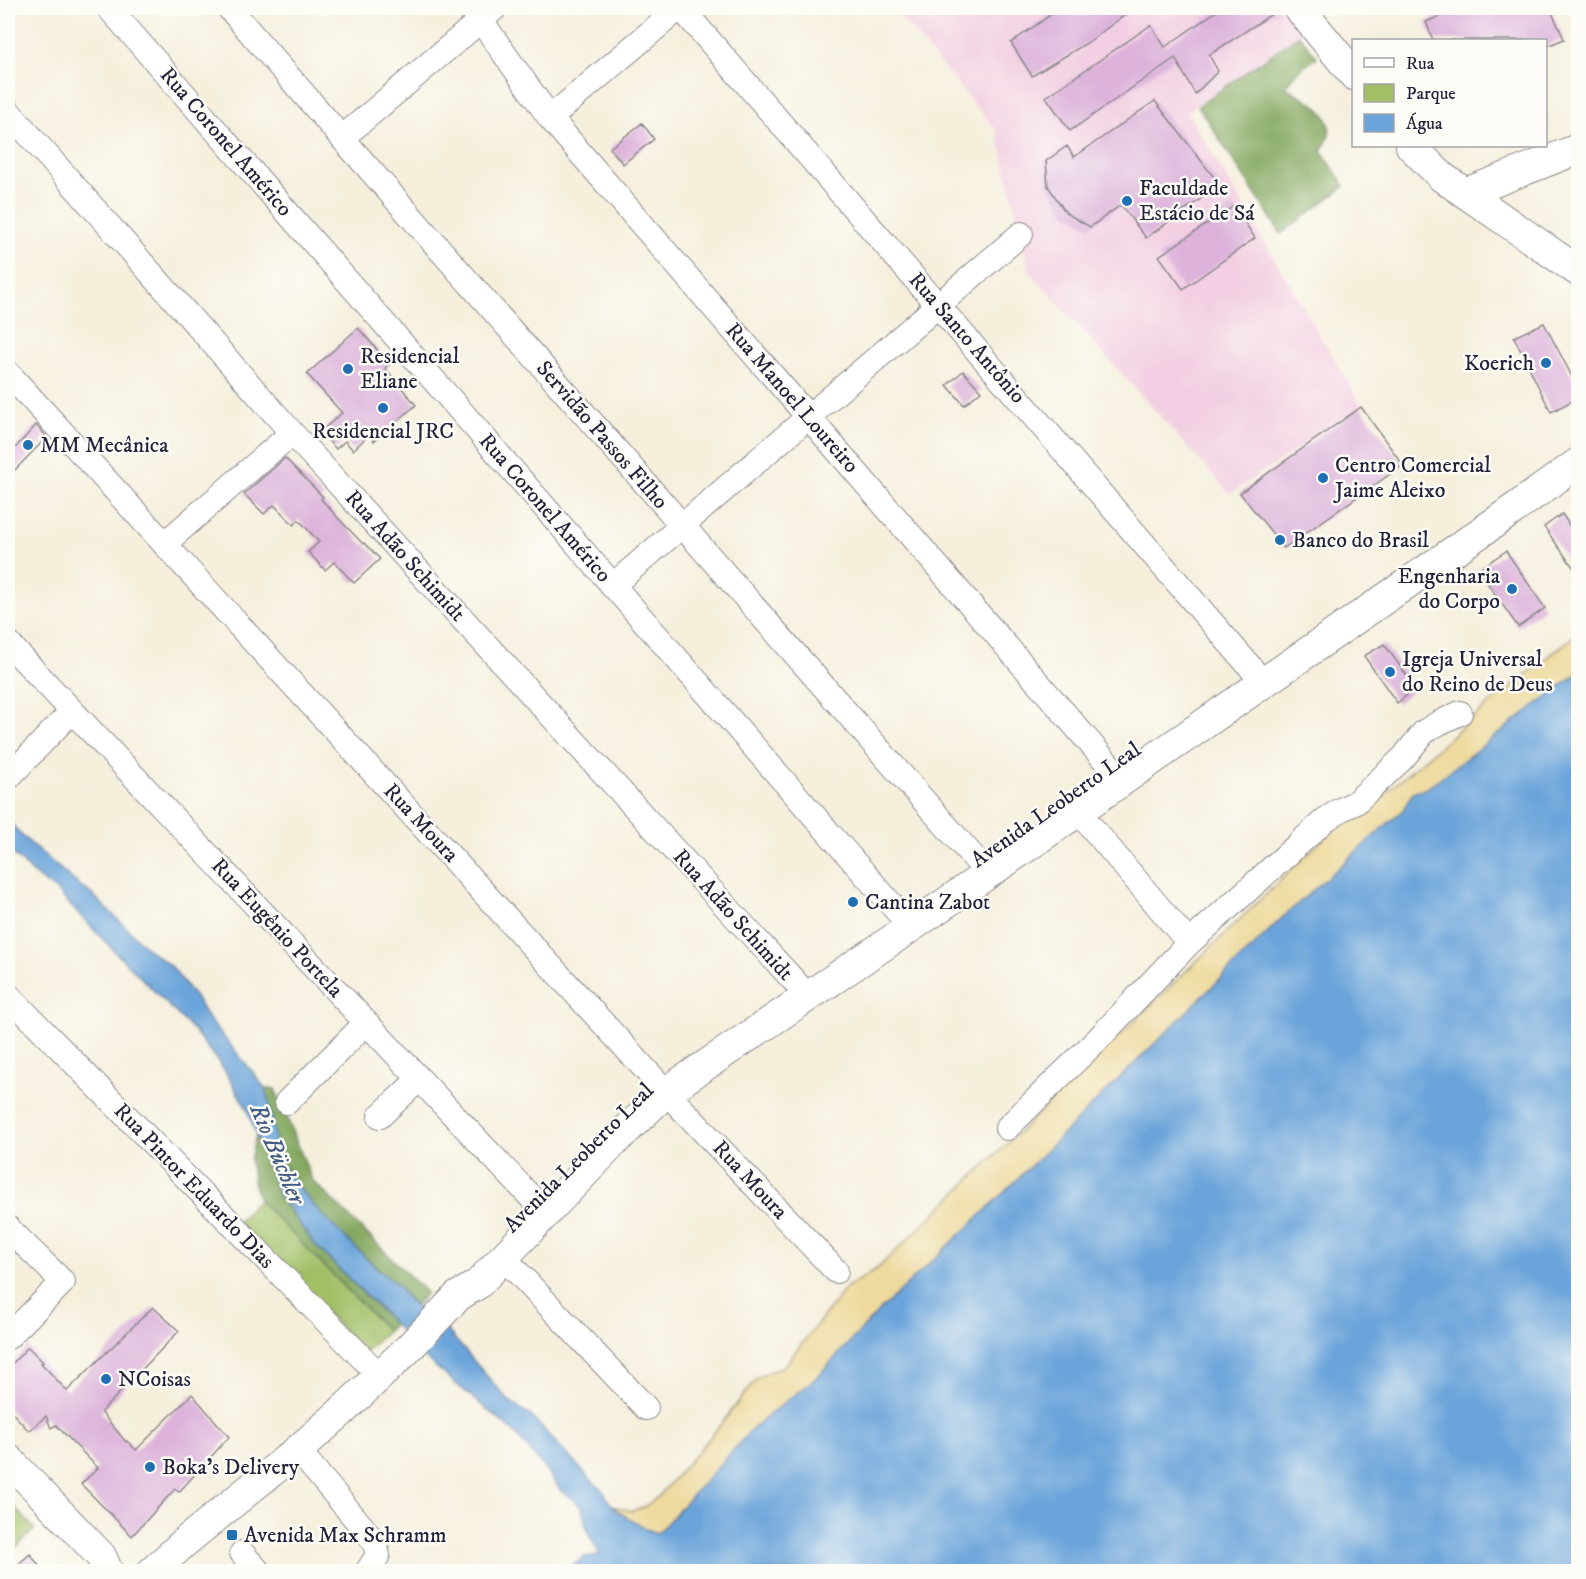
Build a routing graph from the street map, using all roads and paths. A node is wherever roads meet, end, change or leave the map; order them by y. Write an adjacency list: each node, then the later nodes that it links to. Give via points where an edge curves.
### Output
1 (109, 8): 23 (street, Rua Coronel Américo)
2 (230, 8): 9 (street, Servidão Passos Filho)
3 (680, 8): 8 (street); 15 (street, Rua Santo Antônio)
4 (1299, 8): 6 (main road)
5 (483, 12): 8 (street, Rua Manoel Loureiro); 9 (street)
6 (1352, 74)
7 (8, 111): 18 (street, Rua Adão Schimidt)
8 (550, 118): 17 (street, Rua Manoel Loureiro)
9 (342, 138): 21 (street, Servidão Passos Filho)
10 (1412, 147): 12 (main road, via 1442,177)
11 (1578, 149): 12 (main road)
12 (1466, 193): 14 (main road)
13 (1021, 234): 15 (street)
14 (1578, 271)
15 (938, 306): 17 (street); 25 (street, Rua Santo Antônio)
16 (8, 373): 22 (street, Rua Moura)
17 (809, 417): 21 (street); 28 (street, Rua Manoel Loureiro)
18 (292, 433): 22 (street); 34 (street, Rua Adão Schimidt)
19 (1578, 442): 25 (main road, Avenida Leoberto Leal)
20 (1578, 463): 28 (main road, Avenida Leoberto Leal)
21 (682, 526): 23 (street); 31 (street, Servidão Passos Filho)
22 (164, 544): 38 (street, Rua Moura)
23 (612, 586): 32 (street, Rua Coronel Américo)
24 (8, 643): 26 (street, Rua Eugênio Portela)
25 (1252, 669): 28 (main road, Avenida Leoberto Leal)
26 (72, 711): 29 (street); 36 (street, Rua Eugênio Portela)
27 (1460, 713): 33 (street, via 1424,732 1403,758 1355,802 1325,820)
28 (1117, 773): 30 (main road, Avenida Leoberto Leal); 31 (main road, Avenida Leoberto Leal)
29 (8, 778)
30 (1078, 810): 32 (main road, Avenida Leoberto Leal); 33 (street)
31 (976, 860): 32 (main road, Avenida Leoberto Leal)
32 (905, 920): 34 (main road, Avenida Leoberto Leal)
33 (1189, 943): 41 (street)
34 (802, 990): 38 (main road, Avenida Leoberto Leal)
35 (8, 995): 48 (street, Rua Pintor Eduardo Dias)
36 (366, 1023): 37 (street, Rua Eugênio Portela); 39 (street)
37 (418, 1079): 40 (street); 42 (street, Rua Eugênio Portela)
38 (661, 1086): 42 (main road, Avenida Leoberto Leal, via 611,1121); 45 (street, Rua Moura)
39 (287, 1102)
40 (380, 1116)
41 (1007, 1128)
42 (540, 1207): 44 (main road, Avenida Leoberto Leal); 46 (main road, Avenida Leoberto Leal, via 461,1280)
43 (8, 1228): 47 (street, via 63,1282)
44 (504, 1258): 46 (main road, Avenida Leoberto Leal); 49 (street)
45 (836, 1271)
46 (451, 1304): 48 (main road)
47 (8, 1337)
48 (380, 1376): 50 (main road)
49 (646, 1408)
50 (298, 1450): 53 (main road); 60 (street, via 374,1541 378,1555)
51 (8, 1460): 56 (main road, via 101,1556)
52 (8, 1481): 55 (main road)
53 (186, 1541): 57 (main road); 58 (main road)
54 (242, 1553): 59 (street)
55 (98, 1572)
56 (108, 1572)
57 (123, 1572)
58 (152, 1572)
59 (259, 1572)
60 (367, 1572)

